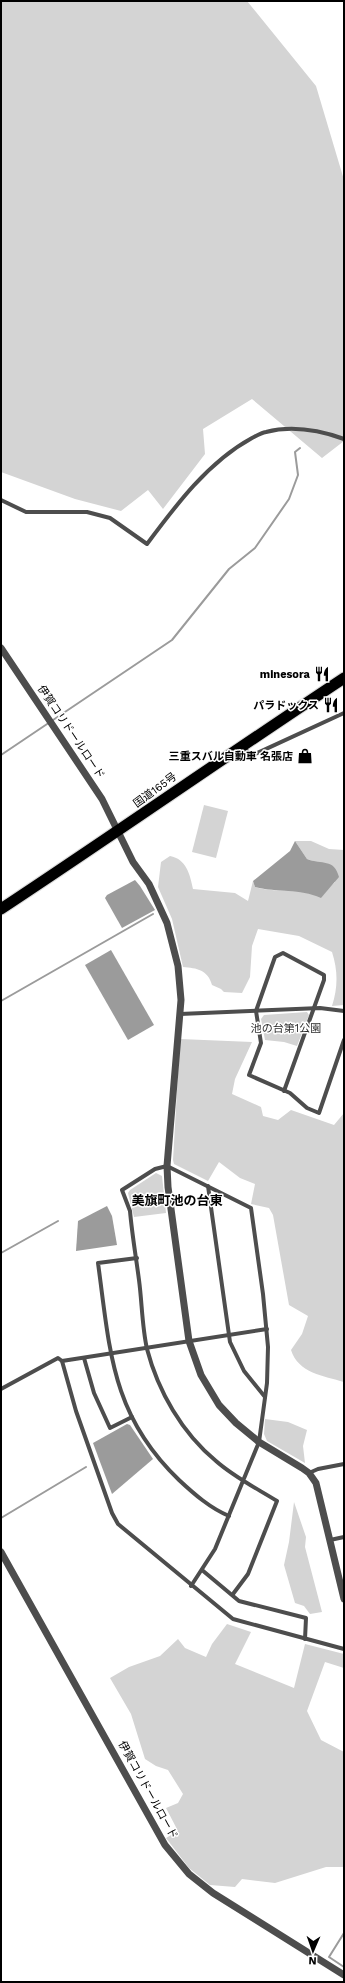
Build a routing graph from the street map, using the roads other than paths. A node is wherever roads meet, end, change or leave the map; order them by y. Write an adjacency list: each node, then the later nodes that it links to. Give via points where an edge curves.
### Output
1 (344, 440): 2 (street, via 309,429 287,428 264,432 241,444 180,500 147,544 110,518 87,512 26,512)
2 (1, 500)
3 (1, 648): 7 (street, 伊賀コリドールロード, via 102,798)
4 (344, 678): 6 (highway, 国道165号)
5 (344, 713): 6 (street, via 253,755)
6 (242, 748): 7 (highway, 国道165号)
7 (117, 832): 8 (highway, 国道165号); 12 (street, 伊賀コリドールロード, via 133,862 149,884 167,922 178,966)
8 (1, 908)
9 (314, 1008): 10 (street); 10 (street, via 324,975 283,953 275,957); 11 (street); 14 (street)
10 (256, 1011): 12 (street); 14 (street, via 261,1043 249,1075)
11 (344, 1011)
12 (180, 1014): 15 (street, 伊賀コリドールロード)
13 (344, 1040): 14 (street, via 319,1113)
14 (284, 1091)
15 (167, 1166): 16 (street); 17 (street, via 155,1169 122,1190 130,1211); 20 (street, 伊賀コリドールロード)
16 (208, 1186): 18 (street, via 251,1208); 19 (street)
17 (137, 1258): 21 (street); 22 (street, via 98,1263)
18 (267, 1329): 19 (street); 26 (street, via 268,1366)
19 (228, 1335): 20 (street); 26 (street, via 244,1371)
20 (189, 1341): 21 (street); 28 (street, 伊賀コリドールロード, via 201,1375 219,1405)
21 (147, 1348): 22 (street); 31 (street, via 163,1392 193,1439 205,1452)
22 (110, 1354): 23 (street); 27 (street, via 118,1384)
23 (84, 1358): 24 (street); 27 (street, via 94,1393 110,1428)
24 (62, 1361): 25 (street, via 58,1358); 37 (street, via 76,1411 109,1506 118,1524)
25 (1, 1389)
26 (265, 1396): 28 (street)
27 (132, 1417): 32 (street, via 140,1433 168,1470 199,1497)
28 (259, 1442): 30 (street, 伊賀コリドールロード); 31 (street)
29 (344, 1464): 30 (street, via 318,1469)
30 (309, 1474): 34 (street, via 317,1486)
31 (244, 1481): 32 (street); 38 (street, via 277,1501 248,1574)
32 (228, 1516): 36 (street, via 215,1549)
33 (344, 1537): 34 (street)
34 (330, 1540): 39 (street)
35 (1, 1552): 42 (street, 伊賀コリドールロード, via 177,1861 213,1893)
36 (202, 1570): 37 (street); 38 (street)
37 (191, 1586): 40 (street, via 233,1619)
38 (233, 1594): 40 (street, via 239,1601 306,1618)
39 (344, 1600)
40 (305, 1640): 41 (street)
41 (344, 1649)
42 (344, 1975)

